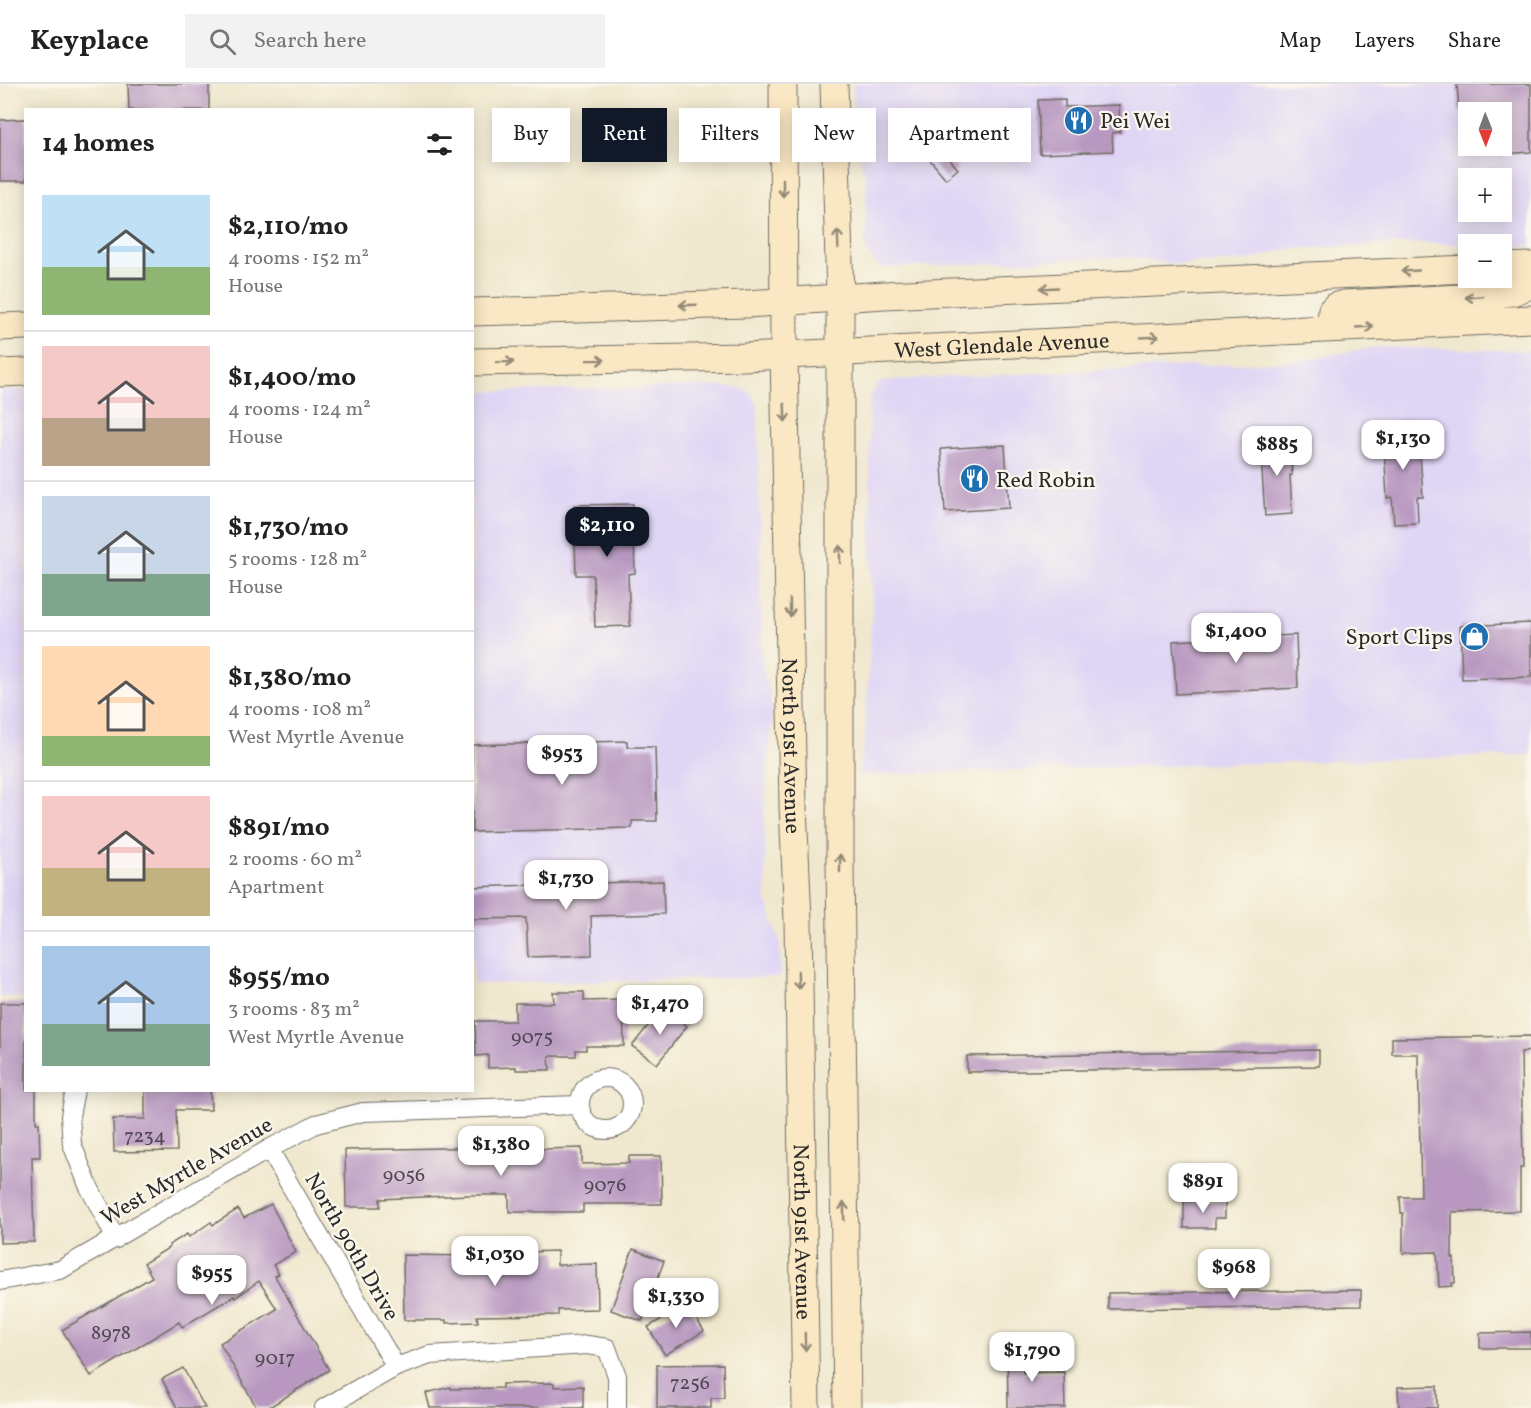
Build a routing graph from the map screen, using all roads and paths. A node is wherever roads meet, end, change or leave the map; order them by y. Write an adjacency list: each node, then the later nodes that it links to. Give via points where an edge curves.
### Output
1 (783, 84): 8 (main road, North 91st Avenue, one-way to 8)
2 (834, 84): 7 (main road, North 91st Avenue, one-way to 2)
3 (1531, 266): 4 (main road)
4 (1512, 267)
5 (1458, 269): 7 (main road, one-way to 7)
6 (1531, 285): 13 (main road, one-way to 13, via 1480,297 1344,304 1332,310)
7 (840, 298): 8 (main road); 14 (main road, North 91st Avenue)
8 (783, 301): 9 (main road, one-way to 9); 15 (main road, North 91st Avenue)
9 (474, 312)
10 (1531, 319): 13 (main road, West Glendale Avenue, one-way to 10)
11 (24, 326): 12 (main road)
12 (0, 327)
13 (1331, 328): 14 (main road, West Glendale Avenue, one-way to 13)
14 (839, 352): 15 (main road, West Glendale Avenue); 20 (main road, North 91st Avenue, one-way to 14)
15 (784, 355): 16 (main road, West Glendale Avenue, one-way to 15); 19 (main road, North 91st Avenue, one-way to 19)
16 (474, 362)
17 (24, 372): 18 (main road)
18 (0, 373)
19 (798, 921): 20 (main road); 29 (main road, North 91st Avenue, one-way to 29)
20 (841, 922): 30 (main road, North 91st Avenue, one-way to 20)
21 (75, 1092): 24 (street, via 70,1116 72,1144)
22 (580, 1105): 23 (street, West Myrtle Avenue, via 363,1112 316,1124)
23 (268, 1149): 24 (street, West Myrtle Avenue); 26 (street, North 90th Drive)
24 (116, 1239): 25 (street, West Myrtle Avenue, via 60,1270)
25 (0, 1281)
26 (396, 1367): 27 (street); 28 (street, via 430,1355 588,1345 607,1348 617,1376)
27 (324, 1408)
28 (617, 1408)
29 (807, 1408)
30 (847, 1408)

